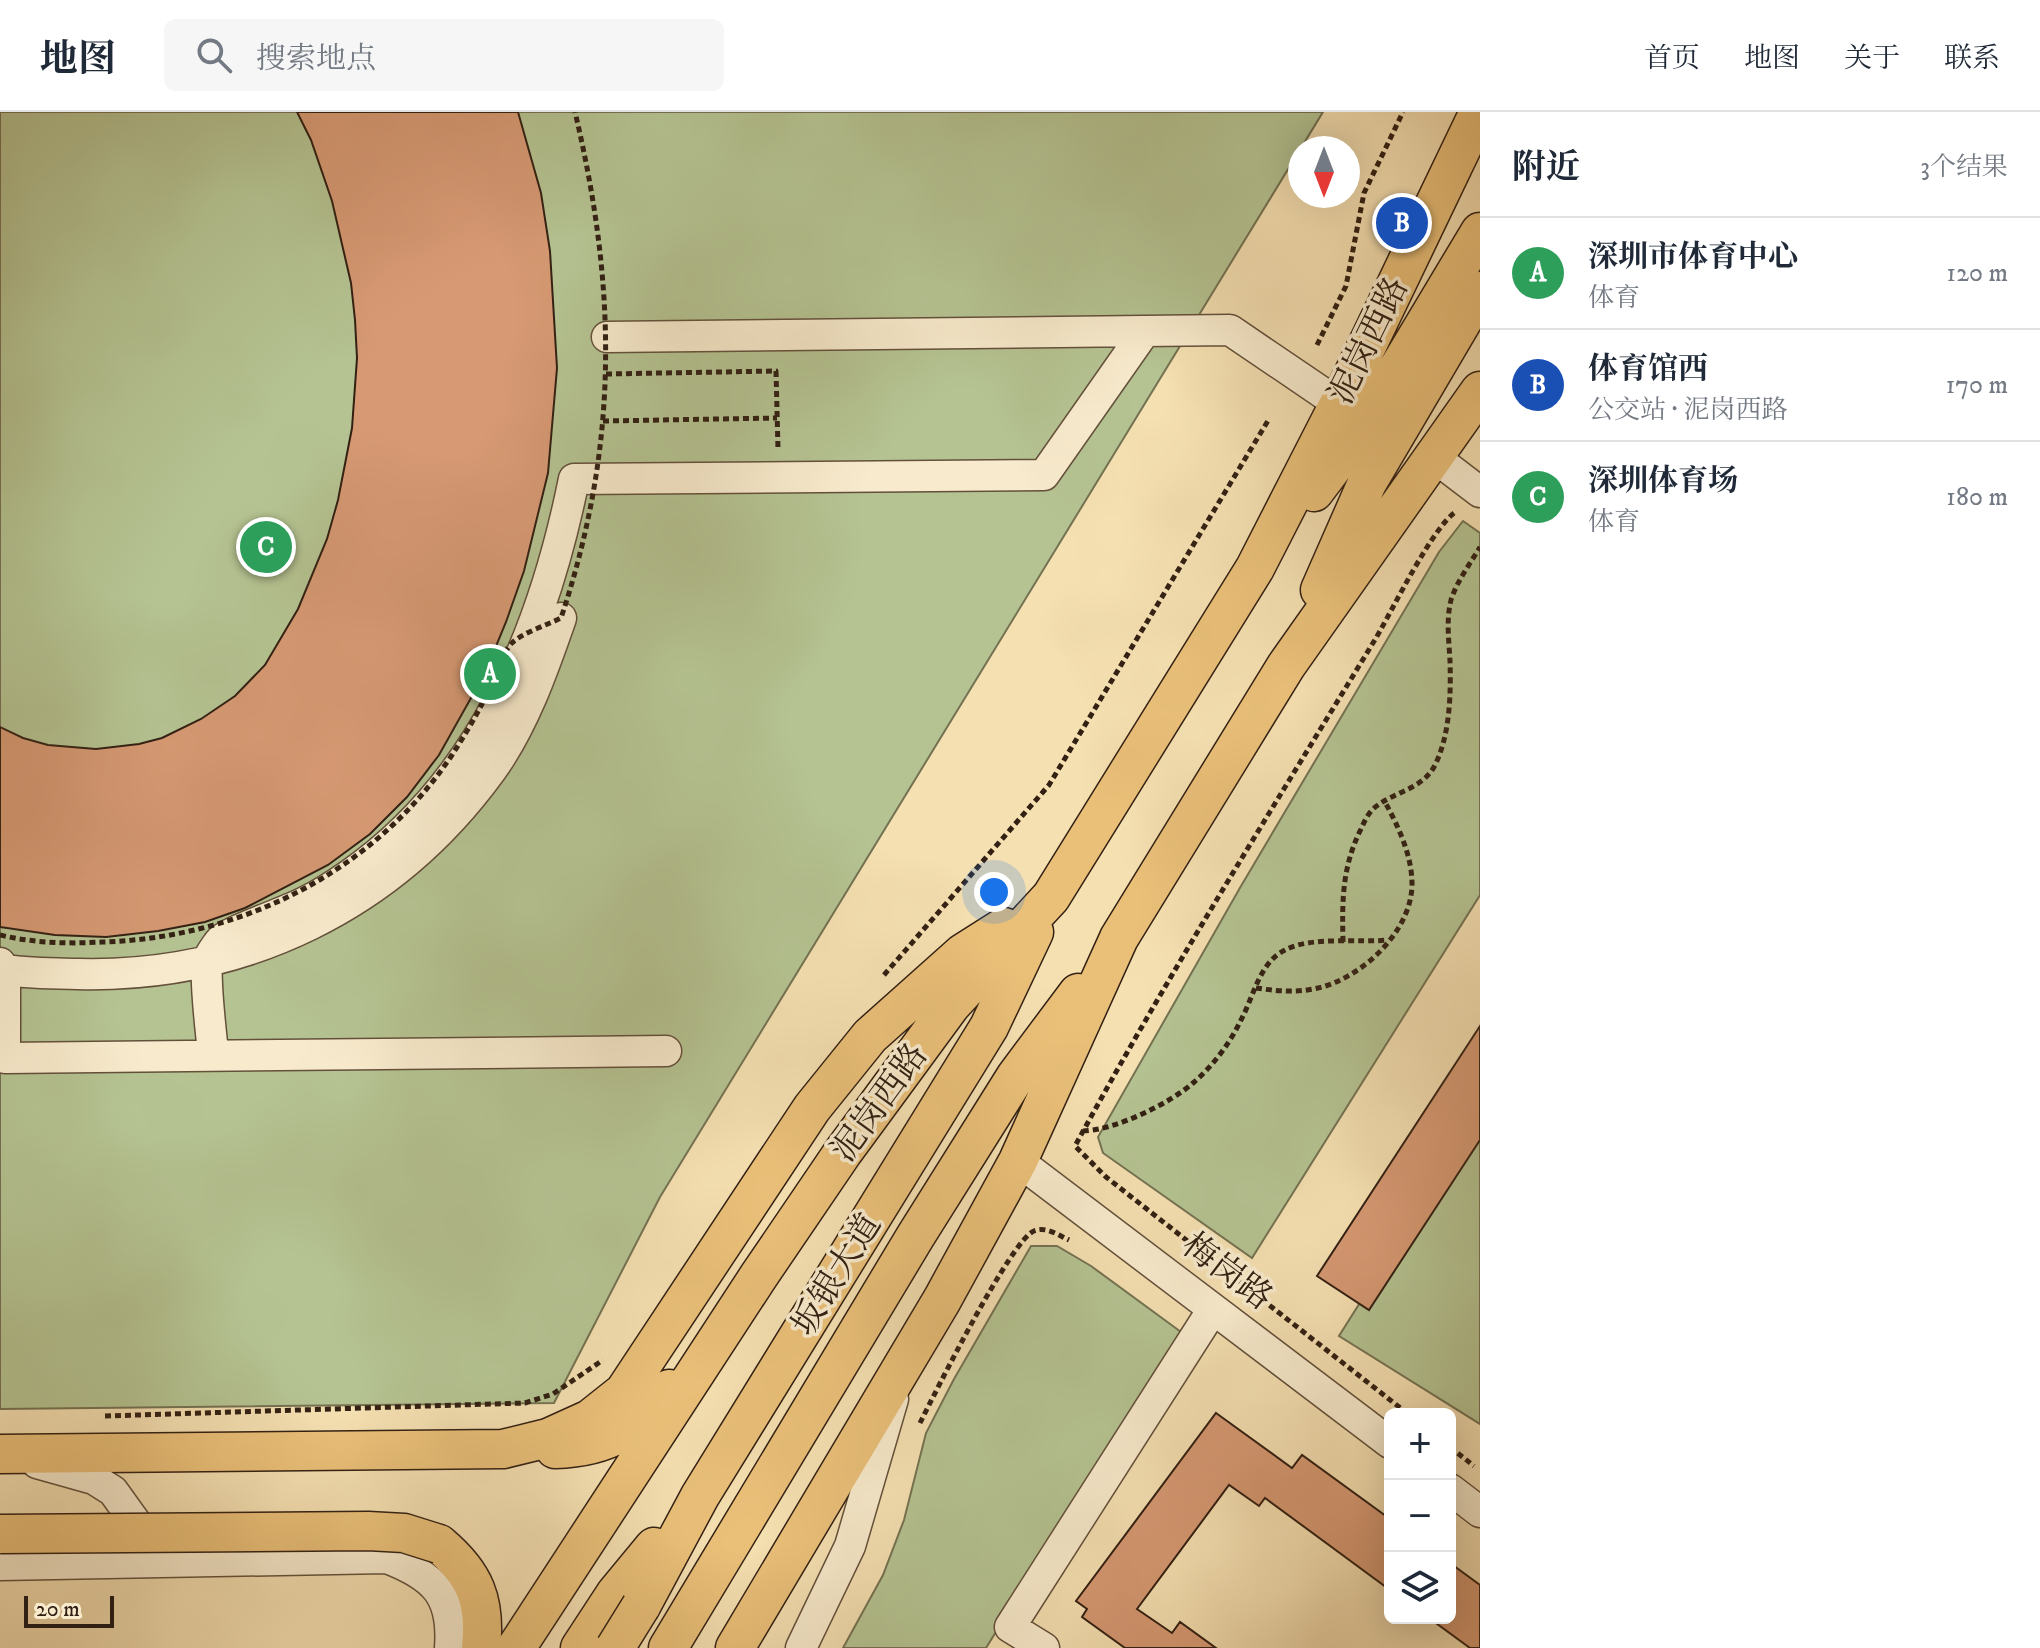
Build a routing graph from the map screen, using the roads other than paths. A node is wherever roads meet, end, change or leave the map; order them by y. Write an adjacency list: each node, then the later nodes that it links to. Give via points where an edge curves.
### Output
1 (1479, 112): 7 (main road, 泥岗西路)
2 (1480, 232): 10 (main road, 泥岗西路, via 1363,427)
3 (1480, 291): 12 (main road, 泥岗西路, via 1367,483)
4 (1145, 331): 5 (street); 7 (street, via 1230,330); 15 (street, via 1044,475 574,479 564,528 517,663 470,752 433,802 394,842 348,876 308,901 222,938)
5 (607, 337)
6 (1480, 391): 8 (main road, 泥岗西路)
7 (1339, 404): 10 (main road, 泥岗西路)
8 (1434, 457): 9 (street); 12 (main road, 泥岗西路)
9 (1480, 492)
10 (1255, 568): 13 (main road, 泥岗西路)
11 (561, 618): 15 (street, via 523,714 492,770 399,870 339,911 250,950)
12 (1286, 666): 14 (main road, 泥岗西路)
13 (1051, 897): 22 (main road, 泥岗西路, via 951,1005 843,1152); 25 (main road, via 963,953 870,1036 812,1108 624,1392 590,1419 548,1438); 33 (main road, 坂银大道, via 989,1027 700,1496)
14 (1119, 938): 20 (main road, 泥岗西路); 39 (main road, 坂银大道, via 1016,1076)
15 (207, 960): 16 (street, via 106,974); 18 (street)
16 (2, 967): 19 (street)
17 (666, 1051): 18 (street)
18 (213, 1054): 19 (street)
19 (3, 1058)
20 (1018, 1161): 21 (street, 梅岗路); 23 (main road, 泥岗西路)
21 (1213, 1309): 24 (street, 梅岗路); 43 (street, via 1010,1627)
22 (722, 1336): 25 (main road, via 612,1439 586,1447); 36 (main road, 泥岗西路)
23 (903, 1366): 32 (main road, 泥岗西路); 42 (street, via 850,1546)
24 (1384, 1438)
25 (503, 1449): 26 (main road)
26 (8, 1454): 30 (street, via 94,1479 113,1491 152,1547)
27 (1456, 1494): 28 (street)
28 (1480, 1512)
29 (0, 1534): 35 (main road, bridge, via 404,1533 439,1544 462,1563 484,1626)
30 (172, 1561): 31 (street); 34 (street, via 387,1558 416,1569 433,1583 451,1624)
31 (0, 1565)
32 (779, 1574): 40 (main road, 泥岗西路); 41 (main road)
33 (629, 1600): 37 (main road); 38 (main road, 坂银大道, bridge)
34 (450, 1648)
35 (481, 1648)
36 (516, 1648)
37 (580, 1648)
38 (615, 1648)
39 (668, 1648)
40 (735, 1648)
41 (750, 1648)
42 (801, 1648)
43 (1044, 1648)

